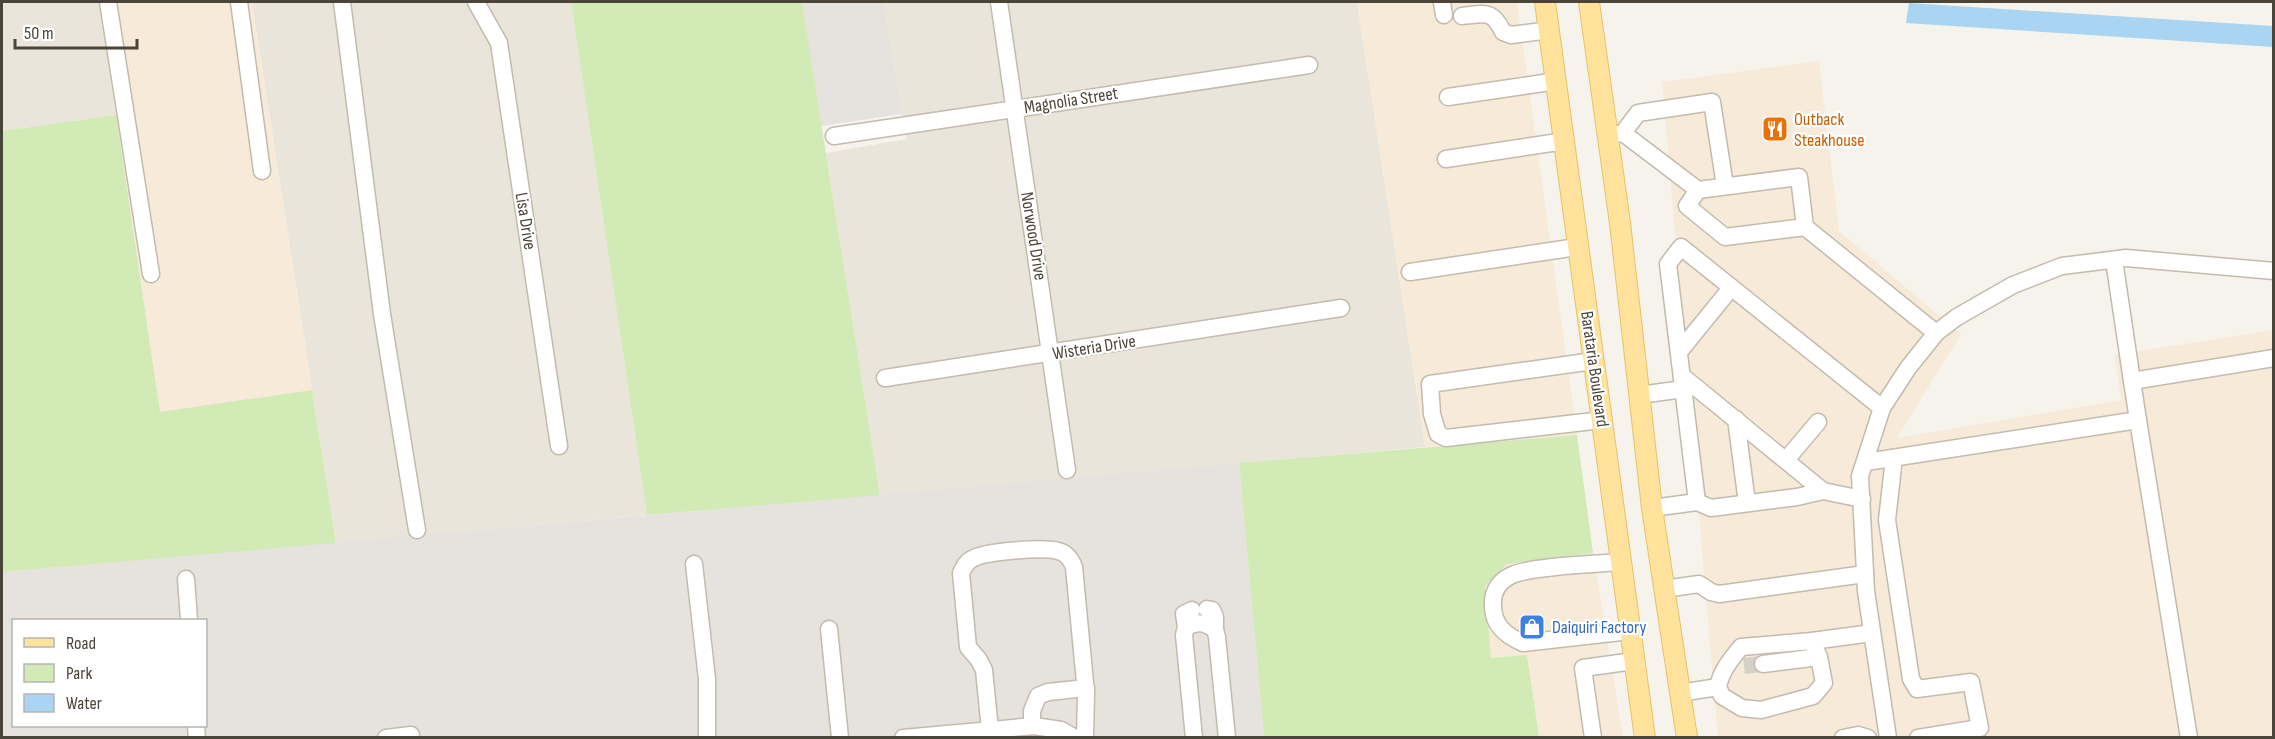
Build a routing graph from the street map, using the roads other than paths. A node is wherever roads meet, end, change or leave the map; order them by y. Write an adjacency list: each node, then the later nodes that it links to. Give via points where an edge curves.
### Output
1 (108, 2): 26 (street)
2 (239, 2): 18 (street)
3 (342, 2): 53 (street, via 382,314)
4 (476, 2): 43 (street, Lisa Drive, via 499,43)
5 (999, 2): 13 (street, Norwood Drive)
6 (1545, 2): 9 (main road, Barataria Boulevard)
7 (1590, 4): 14 (main road)
8 (1462, 16): 9 (street, via 1486,13 1497,19 1503,32 1511,35)
9 (1550, 30): 11 (main road, Barataria Boulevard)
10 (1309, 64): 13 (street, Magnolia Street)
11 (1557, 81): 12 (street); 16 (main road, Barataria Boulevard)
12 (1448, 97)
13 (1014, 109): 15 (street, Magnolia Street); 31 (street, Norwood Drive)
14 (1615, 135): 19 (street, via 1638,113 1712,102); 20 (street); 37 (main road, via 1620,224)
15 (834, 136)
16 (1565, 141): 17 (street); 22 (main road, Barataria Boulevard)
17 (1446, 159)
18 (262, 171)
19 (1725, 186): 20 (street); 21 (street, via 1799,177)
20 (1698, 190): 21 (street, via 1687,206 1725,237)
21 (1805, 227): 29 (street)
22 (1577, 247): 25 (street); 33 (main road, Barataria Boulevard)
23 (2114, 260): 24 (street); 29 (street, via 2062,266 2013,285); 35 (street)
24 (2274, 271)
25 (1410, 272)
26 (151, 274)
27 (1731, 288): 30 (street); 30 (street, via 1681,247 1668,264); 38 (street)
28 (1341, 308): 31 (street, Wisteria Drive)
29 (1936, 333): 38 (street)
30 (1679, 352): 36 (street)
31 (1051, 353): 34 (street, Wisteria Drive); 47 (street, Norwood Drive)
32 (2274, 358): 35 (street)
33 (1593, 361): 40 (main road, Barataria Boulevard); 40 (street, via 1430,384 1432,414 1438,434 1446,438)
34 (885, 378)
35 (2132, 381): 41 (street)
36 (1683, 382): 37 (street); 39 (street); 50 (street)
37 (1639, 395): 52 (main road)
38 (1882, 408): 46 (street)
39 (1736, 419): 45 (street); 51 (street)
40 (1602, 420): 54 (main road, Barataria Boulevard)
41 (2138, 420): 44 (street); 93 (street)
42 (1818, 422): 45 (street)
43 (559, 446)
44 (1894, 458): 46 (street); 76 (street, via 1887,520 1911,679 1917,689 1971,682)
45 (1786, 460): 48 (street)
46 (1866, 462): 49 (street, via 1860,476)
47 (1067, 470)
48 (1823, 491): 49 (street); 51 (street)
49 (1862, 499): 56 (street)
50 (1697, 502): 51 (street, via 1711,508); 52 (street)
51 (1747, 503)
52 (1652, 508): 58 (main road)
53 (417, 530)
54 (1621, 562): 63 (main road, Barataria Boulevard); 63 (street, via 1512,575 1495,592 1494,616 1508,636 1523,643)
55 (694, 564): 80 (street, via 706,679)
56 (1865, 574): 58 (street, via 1719,594 1699,584); 64 (street)
57 (186, 579): 59 (street)
58 (1664, 589): 73 (main road)
59 (189, 619)
60 (1186, 627): 62 (street, via 1203,623); 62 (street, via 1184,614 1212,610); 85 (street)
61 (829, 629): 81 (street)
62 (1215, 630): 86 (street)
63 (1630, 631): 67 (main road, Barataria Boulevard)
64 (1872, 633): 65 (street); 91 (street)
65 (1812, 641): 66 (street); 70 (street, via 1741,647)
66 (1819, 657): 68 (street); 71 (street, via 1824,683 1813,696 1761,710 1742,708 1722,696)
67 (1634, 661): 77 (main road, Barataria Boulevard); 87 (street, via 1583,668)
68 (1763, 664)
69 (1744, 666): 70 (street)
70 (1725, 668): 71 (street)
71 (1718, 687): 73 (street)
72 (1086, 688): 74 (street, via 1038,696); 75 (street, via 1070,558 1058,551 1023,550 973,558 961,573 966,629 968,647 984,670); 84 (street)
73 (1680, 693): 88 (main road)
74 (1032, 726): 75 (street); 83 (street, via 1061,730)
75 (990, 730): 82 (street)
76 (1980, 733): 92 (street)
77 (1645, 737)
78 (386, 738): 79 (street)
79 (411, 738)
80 (707, 738)
81 (840, 738)
82 (903, 738)
83 (1074, 738)
84 (1085, 738)
85 (1194, 738)
86 (1227, 738)
87 (1593, 738)
88 (1687, 738)
89 (1843, 738): 90 (street)
90 (1868, 738)
91 (1888, 738)
92 (1918, 738)
93 (2189, 738)

